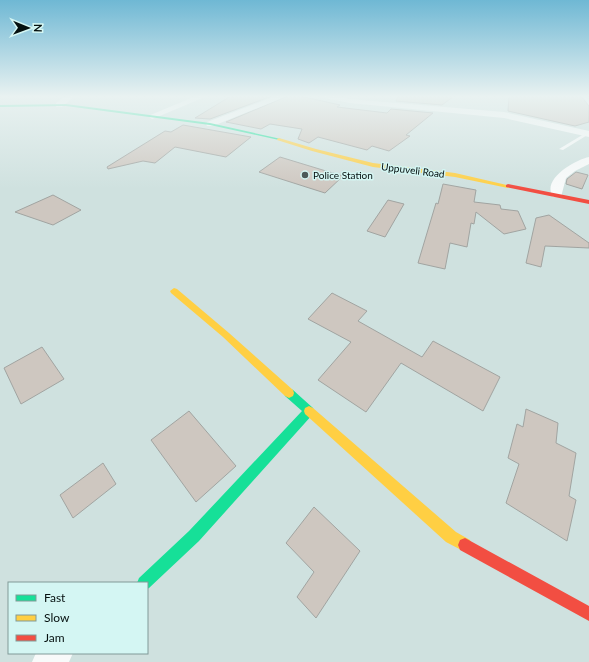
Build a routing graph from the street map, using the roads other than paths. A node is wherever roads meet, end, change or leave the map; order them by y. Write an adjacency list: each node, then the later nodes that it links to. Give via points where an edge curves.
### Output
1 (225, 127): 6 (main road, Uppuveli Road, via 266,135 373,165 455,175)
2 (560, 127): 3 (street)
3 (588, 133): 4 (lane)
4 (561, 149)
5 (589, 160): 6 (street, via 565,172 556,186)
6 (557, 196): 7 (main road, Uppuveli Road)
7 (589, 202)
8 (174, 291): 9 (main road)
9 (309, 411): 10 (main road, via 194,536); 11 (main road, via 451,537)
10 (145, 582)
11 (589, 614)
12 (57, 654): 13 (street)
13 (47, 662)

